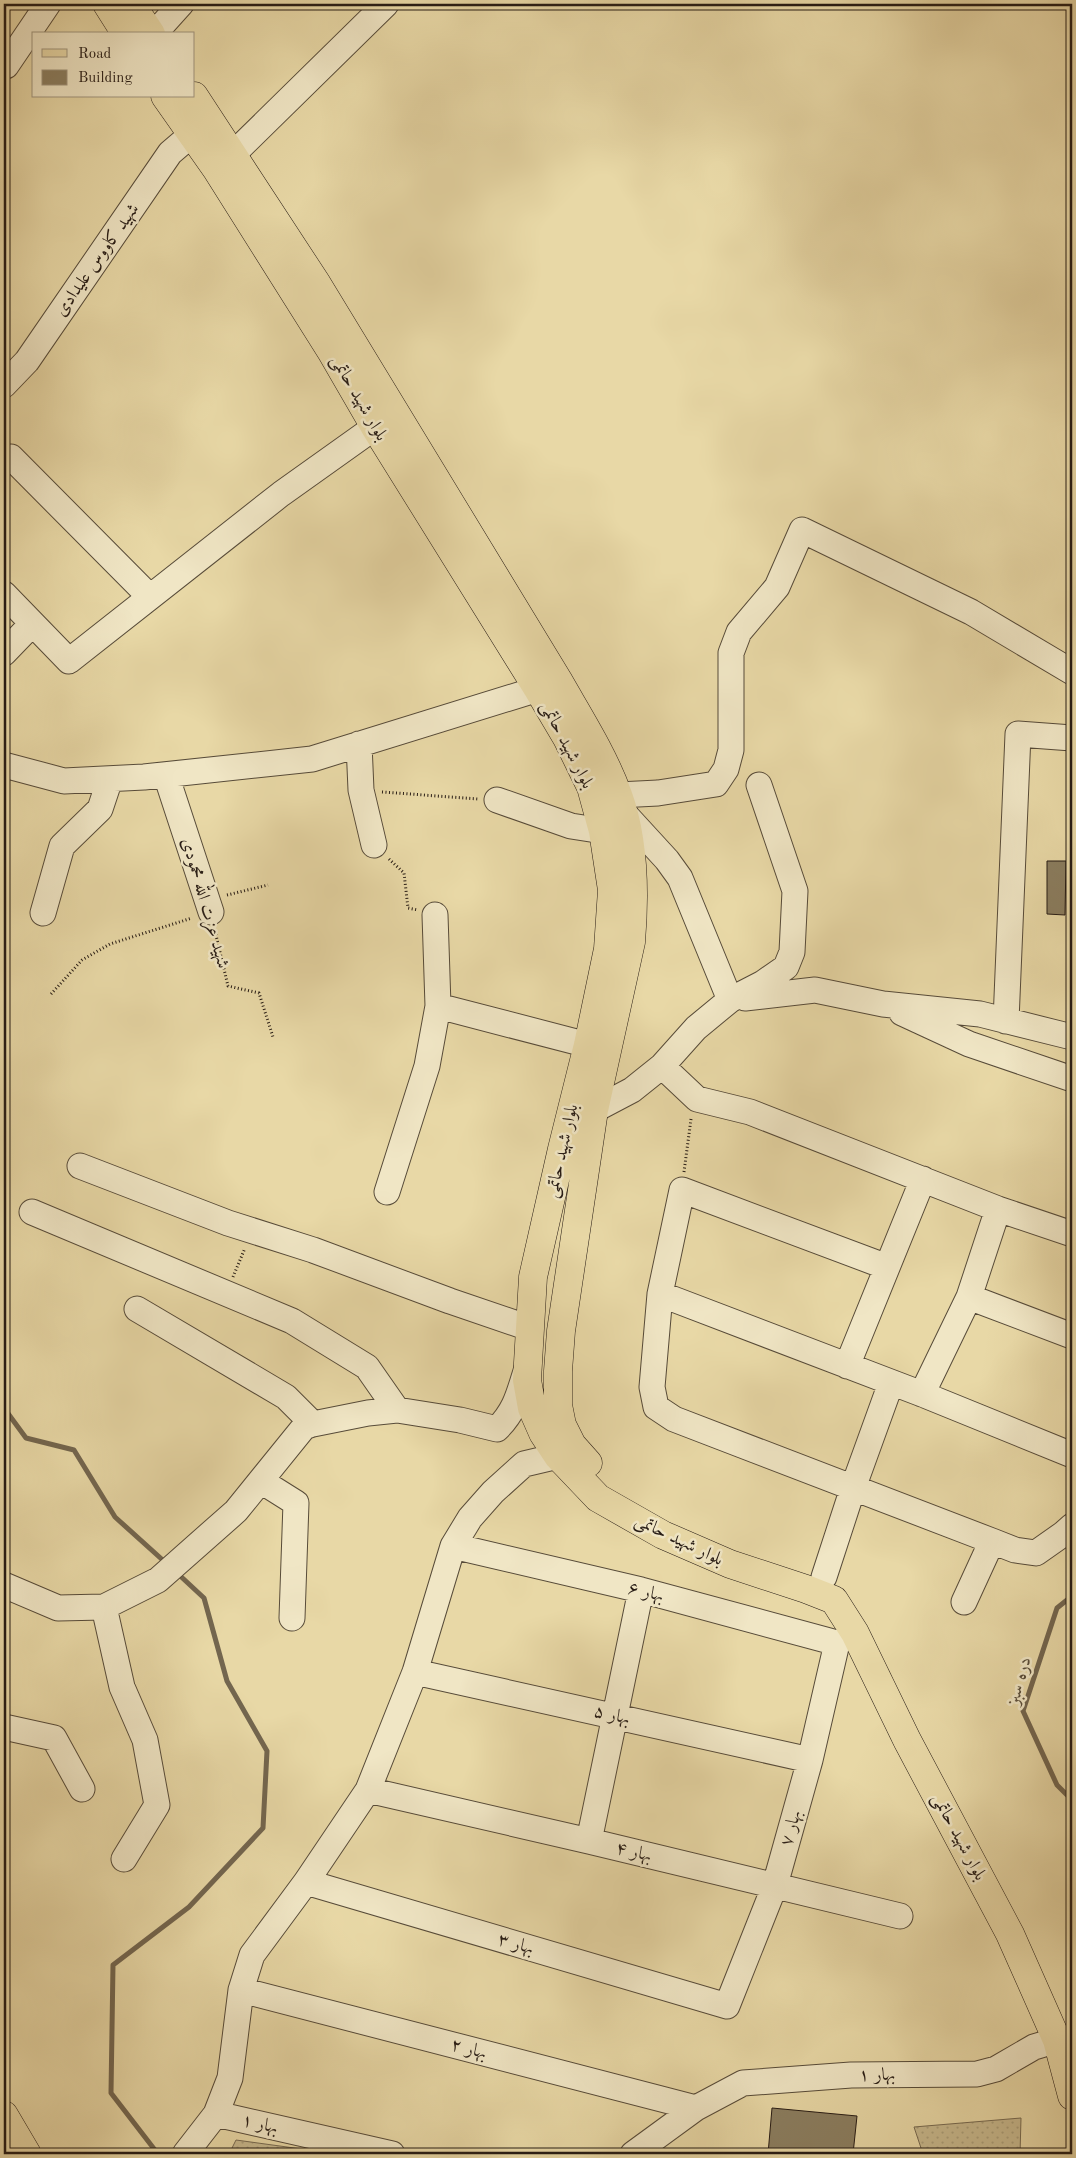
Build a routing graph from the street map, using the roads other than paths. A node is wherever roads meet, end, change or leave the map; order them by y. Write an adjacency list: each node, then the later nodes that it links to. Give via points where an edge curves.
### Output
1 (48, 4): 9 (street)
2 (107, 4): 6 (main road)
3 (131, 4): 7 (main road)
4 (180, 4): 8 (street)
5 (386, 4): 13 (street)
6 (125, 32)
7 (152, 32)
8 (155, 32)
9 (4, 65)
10 (166, 98): 12 (main road, بلوار شهید حاتمی)
11 (195, 98): 13 (main road, بلوار شهید حاتمی)
12 (190, 135): 13 (main road, بلوار شهید حاتمی); 14 (street, شهید کاووس علیدادی, via 170,153 27,361)
13 (225, 163): 15 (main road, بلوار شهید حاتمی); 22 (main road, بلوار شهید حاتمی, via 317,284)
14 (4, 385)
15 (375, 427): 18 (street, via 281,494); 22 (main road, بلوار شهید حاتمی)
16 (11, 457): 18 (street)
17 (4, 594): 19 (street)
18 (150, 597): 19 (street, via 68,661)
19 (32, 624): 20 (street)
20 (4, 653)
21 (1072, 672): 30 (street, via 971,612 802,530 777,588 739,632 731,653 731,750 726,769 716,784 658,793)
22 (548, 684): 24 (street); 30 (main road, بلوار شهید حاتمی, via 591,736); 31 (main road, بلوار شهید حاتمی, via 567,738 590,787)
23 (1072, 738): 39 (street, via 1018,734)
24 (359, 744): 26 (street, via 312,759); 32 (street, via 361,790)
25 (4, 764): 27 (street, via 64,780)
26 (166, 775): 27 (street); 33 (street, شهید عزت الله محمودی)
27 (110, 779): 34 (street, via 100,809 62,846)
28 (759, 785): 36 (street, via 795,891 792,952 786,968)
29 (497, 800): 31 (street, via 571,826)
30 (621, 804): 36 (street, via 680,878); 44 (main road, بلوار شهید حاتمی, via 632,855 631,942)
31 (603, 831): 41 (main road, بلوار شهید حاتمی, via 612,890 611,910 608,949)
32 (374, 845)
33 (209, 906)
34 (43, 913)
35 (435, 915): 38 (street)
36 (730, 1000): 37 (street, via 815,990); 42 (street, via 696,1028)
37 (883, 1004): 39 (street, via 980,1014); 43 (street, via 969,1044)
38 (438, 1006): 41 (street); 47 (street, via 427,1066)
39 (1006, 1021): 40 (street)
40 (1072, 1037)
41 (588, 1046): 44 (main road, بلوار شهید حاتمی)
42 (662, 1066): 44 (street, via 632,1090); 46 (street, via 697,1098 750,1112)
43 (1072, 1079)
44 (584, 1107): 55 (main road, بلوار شهید حاتمی, via 533,1277); 70 (main road, بلوار شهید حاتمی, via 561,1331 558,1405 562,1425 572,1445 609,1484 671,1519 736,1548)
45 (80, 1166): 55 (street, via 252,1231)
46 (923, 1178): 48 (street); 51 (street)
47 (387, 1192)
48 (998, 1209): 50 (street); 53 (street)
49 (32, 1212): 61 (street, via 292,1321 367,1367)
50 (1072, 1234)
51 (887, 1267): 52 (street, via 682,1190); 57 (street)
52 (660, 1294): 57 (street); 66 (street, via 652,1387 656,1407 674,1419)
53 (969, 1297): 56 (street); 60 (street)
54 (137, 1309): 62 (street, via 286,1397)
55 (529, 1328): 58 (main road, بلوار شهید حاتمی)
56 (1072, 1336)
57 (847, 1366): 59 (street)
58 (527, 1368): 61 (street, via 510,1417 497,1429); 64 (main road, بلوار شهید حاتمی, via 532,1408)
59 (891, 1383): 60 (street); 66 (street)
60 (922, 1394): 63 (street)
61 (396, 1410): 62 (street)
62 (313, 1424): 65 (street, via 304,1427)
63 (1072, 1455)
64 (558, 1456): 69 (street, via 524,1464 470,1518); 76 (main road, بلوار شهید حاتمی, via 598,1498 663,1535 730,1564 834,1600)
65 (261, 1481): 74 (street, via 236,1510 158,1580); 75 (street, via 296,1503)
66 (853, 1488): 68 (street); 70 (street)
67 (1072, 1526): 68 (street, via 1036,1553 1015,1550)
68 (992, 1541): 73 (street)
69 (453, 1546): 72 (street, بهار ۶); 77 (street)
70 (824, 1577): 90 (main road, بلوار شهید حاتمی, via 846,1586 870,1625 1026,1926)
71 (4, 1585): 74 (street, via 58,1608)
72 (641, 1590): 76 (street, بهار ۶); 78 (street)
73 (964, 1602)
74 (104, 1607): 84 (street, via 122,1687 145,1740 157,1806)
75 (292, 1618)
76 (846, 1638): 80 (street, بهار ۷); 90 (main road, بلوار شهید حاتمی, via 907,1740)
77 (415, 1672): 78 (street, بهار ۵); 82 (street)
78 (615, 1715): 80 (street, بهار ۵); 83 (street)
79 (4, 1727): 81 (street, via 54,1738)
80 (810, 1760): 86 (street, بهار ۷)
81 (82, 1790)
82 (368, 1790): 83 (street, بهار ۴); 85 (street)
83 (589, 1841): 86 (street, بهار ۴)
84 (124, 1859)
85 (306, 1882): 88 (street, via 252,1954); 89 (street, بهار ۳)
86 (775, 1885): 87 (street, بهار ۴); 89 (street, بهار ۷)
87 (900, 1916)
88 (241, 1990): 92 (street, بهار ۲); 93 (street, via 230,2078)
89 (727, 2006)
90 (1064, 2036): 91 (main road, بلوار شهید حاتمی); 92 (street, بهار ۱, via 1034,2047 996,2069 977,2074 851,2075 743,2083)
91 (1072, 2096)
92 (696, 2108): 98 (street, بهار ۱)
93 (216, 2114): 96 (street); 97 (street, بهار ۱)
94 (4, 2115): 95 (main road)
95 (27, 2154)
96 (186, 2154)
97 (392, 2154)
98 (633, 2154)

